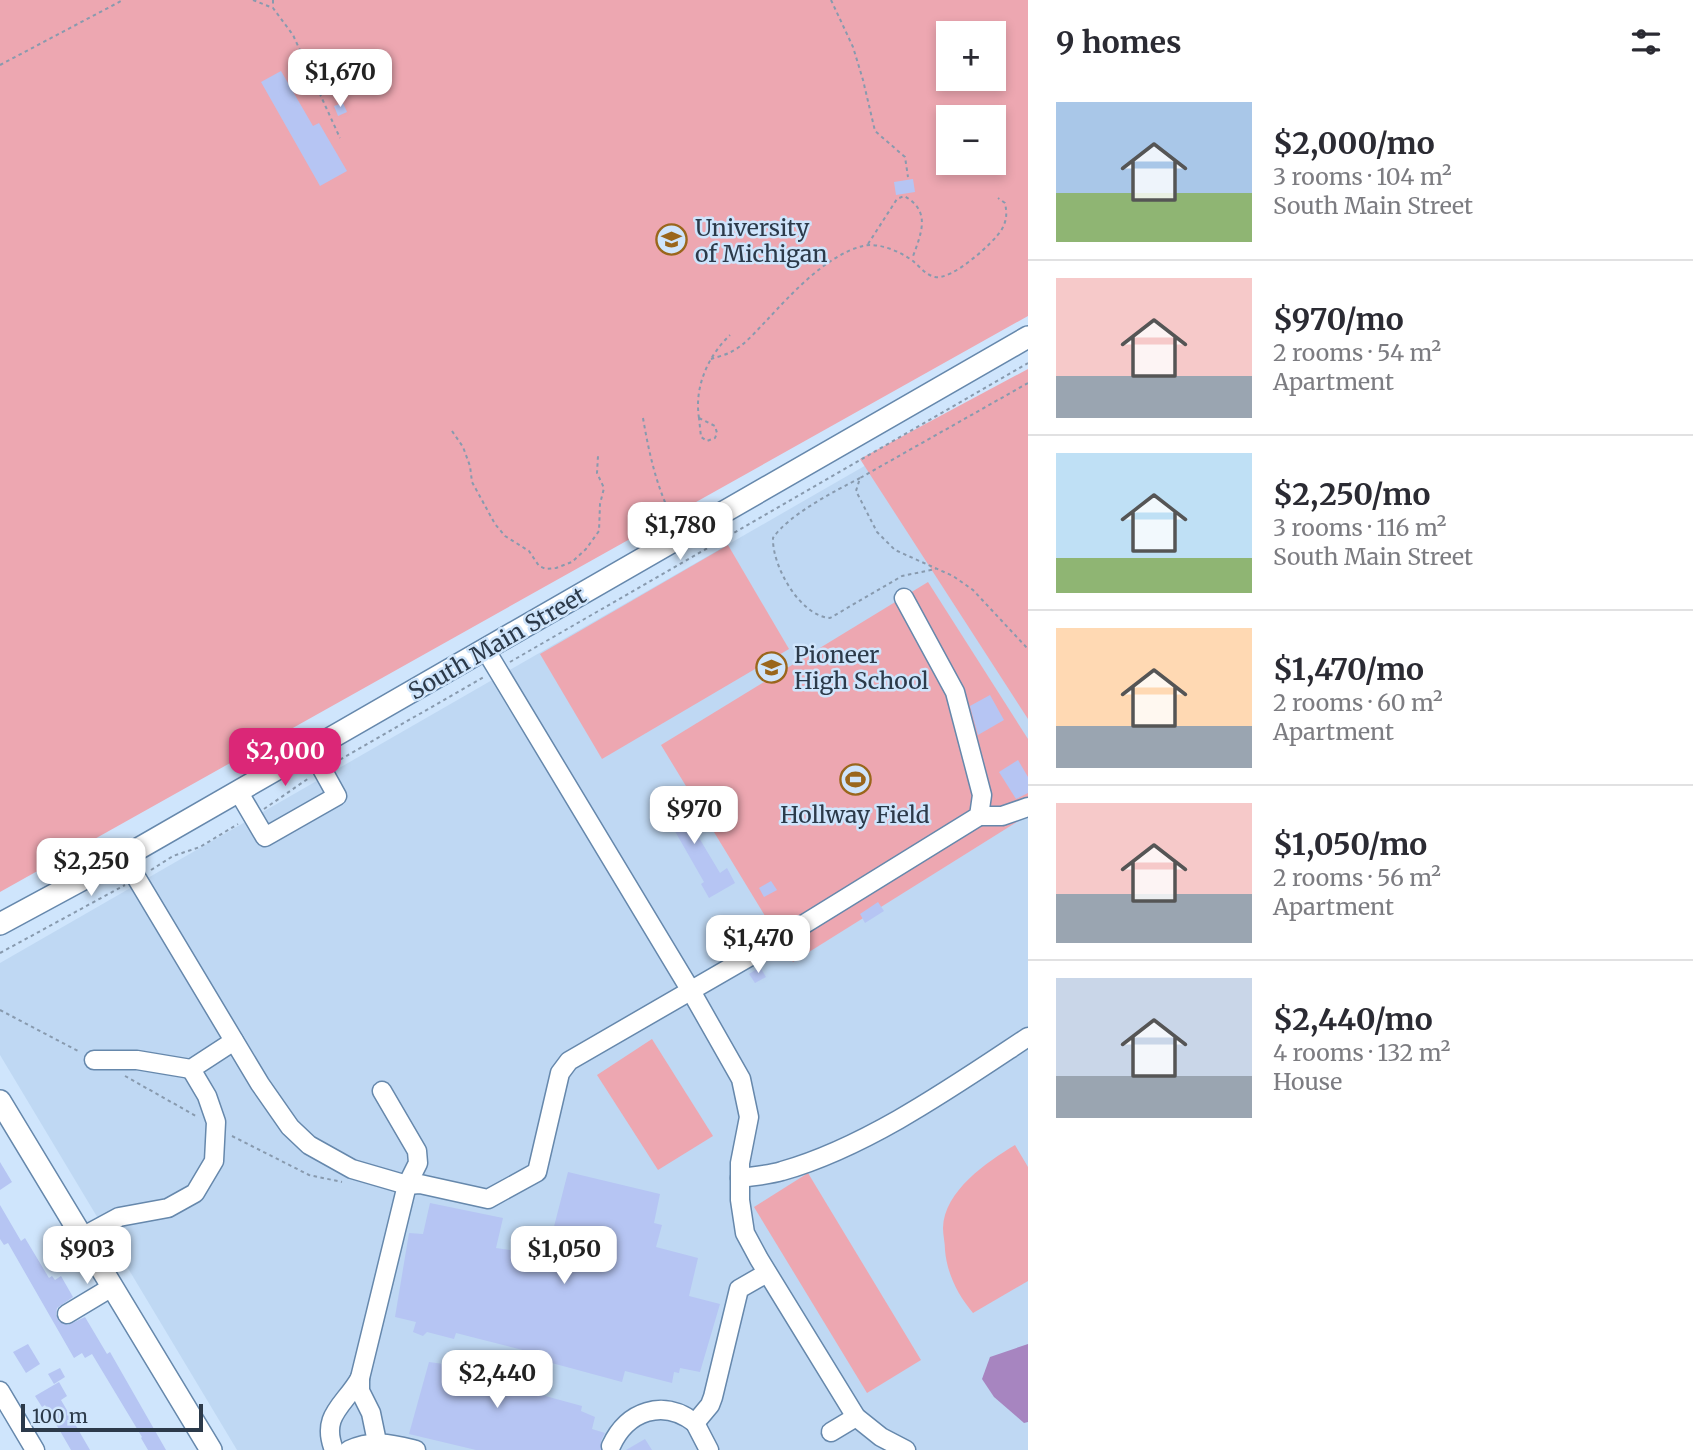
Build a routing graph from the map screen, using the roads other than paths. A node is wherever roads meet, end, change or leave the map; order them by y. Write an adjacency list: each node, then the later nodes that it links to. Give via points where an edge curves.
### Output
1 (1028, 337): 3 (main road, South Main Street)
2 (904, 598): 7 (street, via 955,692 982,795)
3 (485, 649): 4 (main road, South Main Street); 10 (street)
4 (311, 749): 5 (main road, South Main Street); 5 (street, via 337,796 265,837)
5 (238, 791): 8 (main road, South Main Street)
6 (1028, 807): 7 (street, via 1002,816)
7 (979, 816): 10 (street)
8 (124, 856): 9 (main road, South Main Street); 12 (street)
9 (0, 924)
10 (691, 991): 17 (street, via 741,1079 747,1099 749,1117); 18 (street, via 569,1060 560,1073 537,1172 488,1199)
11 (1028, 1037): 17 (street, via 842,1150 781,1172)
12 (234, 1041): 14 (street); 18 (street, via 290,1127 309,1145 352,1169)
13 (94, 1060): 14 (street, via 137,1060)
14 (191, 1069): 19 (street, via 207,1097 216,1127 214,1161 195,1193 168,1208 119,1217)
15 (382, 1091): 18 (street, via 417,1151 418,1163)
16 (0, 1101): 19 (main road)
17 (740, 1178): 20 (street, via 745,1233)
18 (407, 1185): 23 (street)
19 (82, 1237): 21 (main road)
20 (767, 1273): 25 (street); 26 (street, via 739,1289 713,1397)
21 (112, 1286): 22 (street); 31 (main road)
22 (67, 1314)
23 (360, 1378): 28 (street); 32 (street, via 331,1419)
24 (0, 1391): 30 (street)
25 (856, 1416): 27 (street); 36 (street)
26 (695, 1423): 29 (street, via 669,1410 644,1413 627,1422); 35 (street)
27 (831, 1432)
28 (377, 1442): 33 (street); 34 (street)
29 (611, 1446)
30 (35, 1450)
31 (211, 1450)
32 (334, 1450)
33 (349, 1450)
34 (416, 1450)
35 (709, 1450)
36 (906, 1450)

